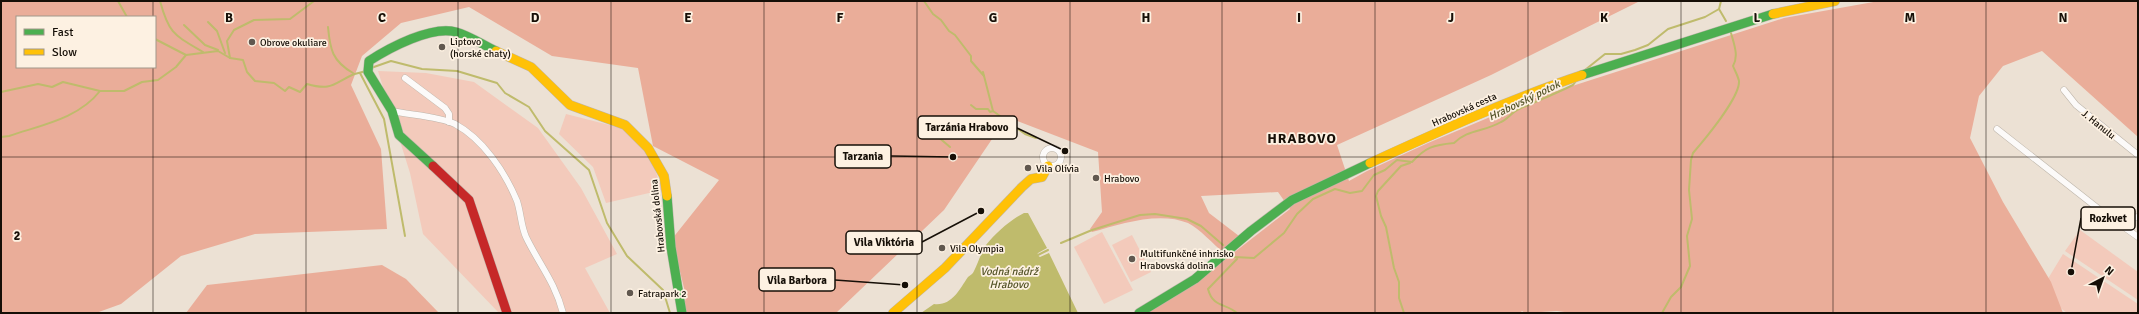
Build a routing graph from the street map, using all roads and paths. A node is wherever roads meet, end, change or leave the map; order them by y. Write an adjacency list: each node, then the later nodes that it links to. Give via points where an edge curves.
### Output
1 (1835, 1): 16 (street, Hrabovská cesta, via 1764,15 1574,77 1458,123 1292,200 1195,279)
2 (405, 78): 5 (street, via 445,108 449,114)
3 (2064, 90): 7 (street, J. Hanulu, via 2076,105)
4 (392, 111): 5 (street); 12 (street, via 399,135 469,200); 14 (street, Hrabovská dolina, via 368,72 369,61 395,45 440,31 456,32 531,67 570,105 625,125 648,148 664,176 671,247)
5 (449, 122): 13 (street, via 484,148 508,181 522,217 526,236 557,291)
6 (1997, 129): 10 (street)
7 (2138, 155)
8 (1048, 166): 15 (street, via 1042,177 1030,179 945,268)
9 (2138, 217): 10 (street)
10 (2116, 222): 11 (street)
11 (2138, 237)
12 (507, 313)
13 (563, 313)
14 (682, 313)
15 (893, 313)
16 (1139, 313)

